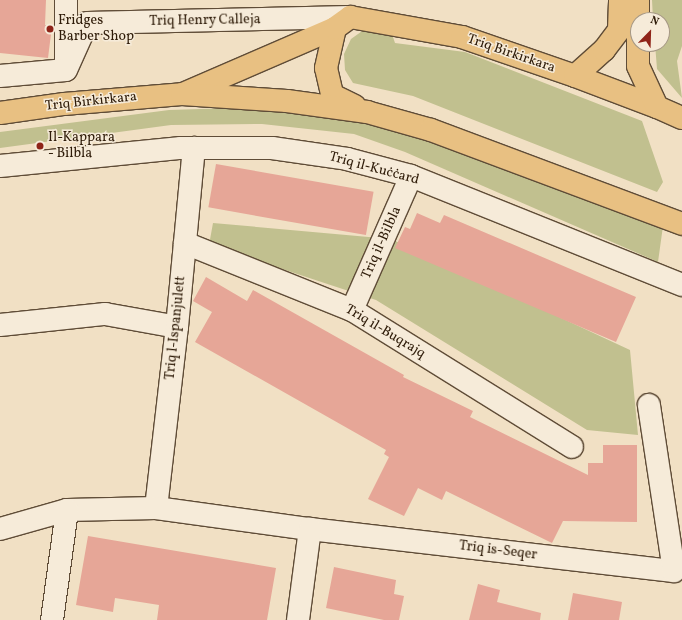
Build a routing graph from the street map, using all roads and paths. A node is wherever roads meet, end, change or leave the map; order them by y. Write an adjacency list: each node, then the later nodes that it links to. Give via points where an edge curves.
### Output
1 (66, 0): 5 (street)
2 (620, 0): 7 (main road, via 619,30 604,50)
3 (638, 0): 9 (main road, via 638,66)
4 (343, 22): 5 (street, Triq Henry Calleja, via 87,23); 7 (main road, Triq Birkirkara, via 462,37); 8 (main road, Triq Birkirkara); 10 (main road, Triq Birkirkara, via 326,68 332,95)
5 (66, 70): 6 (street)
6 (0, 76)
7 (575, 76): 9 (main road, Triq Birkirkara)
8 (182, 94): 10 (main road, Triq Birkirkara, via 287,101); 11 (main road, Triq Birkirkara, via 64,104)
9 (657, 106): 12 (main road, Triq Birkirkara)
10 (367, 112): 16 (main road, Triq Birkirkara, via 432,130)
11 (0, 113)
12 (682, 118)
13 (194, 148): 14 (street, Triq il-Kuċċard); 15 (street, Triq il-Kuċċard, via 272,148 347,159); 17 (street, Triq l-Ispanjulett)
14 (0, 166)
15 (411, 176): 18 (street, Triq il-Kuċċard); 19 (street, Triq il-Bilbla)
16 (682, 224)
17 (185, 243): 19 (street, Triq il-Buqrajq); 21 (street, Triq l-Ispanjulett)
18 (682, 285)
19 (352, 310): 23 (street, Triq il-Buqrajq)
20 (0, 325): 21 (street, via 105,314)
21 (177, 327): 24 (street, Triq l-Ispanjulett)
22 (650, 405): 27 (street, Triq is-Seqer, via 674,571)
23 (572, 447)
24 (156, 508): 25 (street, Triq is-Seqer); 27 (street, Triq is-Seqer)
25 (66, 510): 26 (street, Triq is-Seqer); 28 (street)
26 (0, 529)
27 (310, 529): 29 (street)
28 (52, 620)
29 (298, 620)

